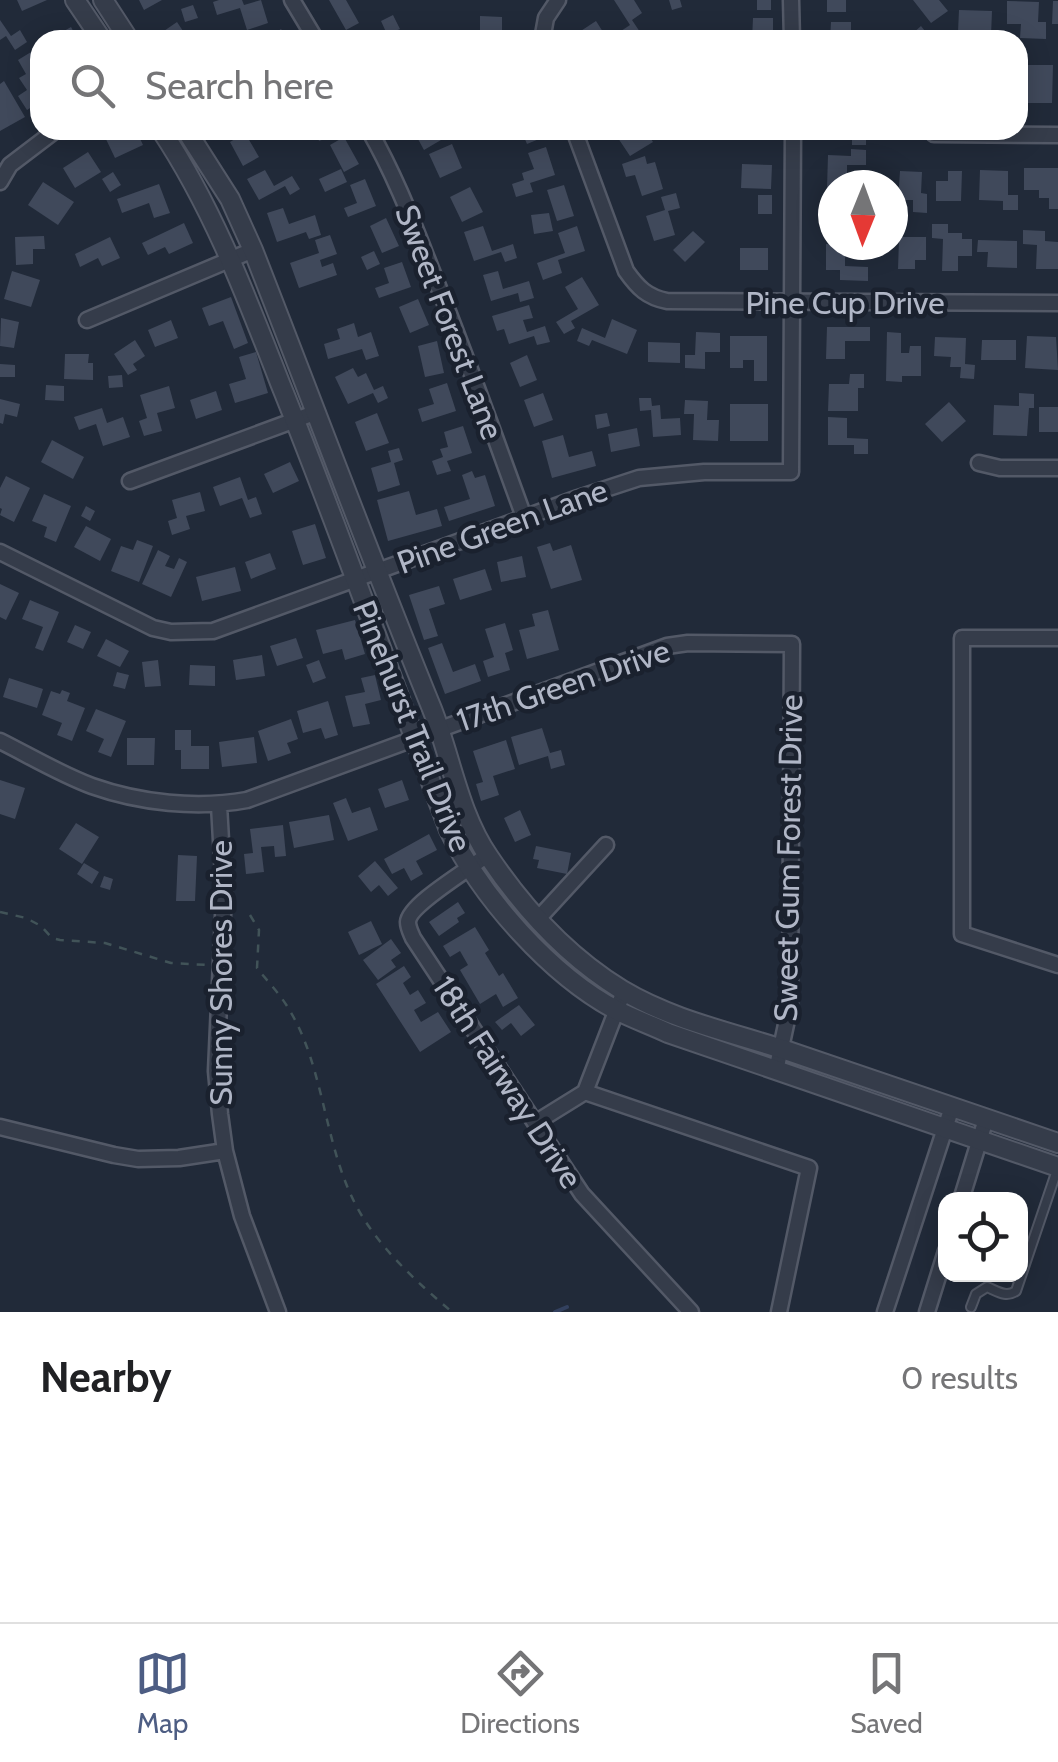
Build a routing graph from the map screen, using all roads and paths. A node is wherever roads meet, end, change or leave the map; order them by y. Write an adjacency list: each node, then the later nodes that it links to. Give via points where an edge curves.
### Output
1 (75, 0): 6 (street)
2 (103, 0): 7 (street)
3 (292, 0): 8 (street)
4 (558, 0): 9 (street)
5 (791, 0): 10 (street)
6 (95, 30)
7 (122, 30)
8 (310, 30)
9 (544, 30)
10 (792, 30)
11 (1028, 135): 12 (street)
12 (1058, 135)
13 (43, 140): 19 (street)
14 (168, 140): 21 (street, Pinehurst Trail Drive)
15 (192, 140): 20 (street, Pinehurst Trail Drive)
16 (374, 140): 30 (street, Sweet Forest Lane, via 454,324)
17 (578, 140): 23 (street, Pine Cup Drive, via 626,271 650,297)
18 (793, 140): 23 (street)
19 (0, 182)
20 (253, 250): 21 (street); 25 (street, Pinehurst Trail Drive)
21 (231, 261): 24 (street); 26 (street, Pinehurst Trail Drive)
22 (1058, 302): 23 (street, Pine Cup Drive)
23 (793, 303): 30 (street, Pine Green Lane, via 792,472 639,478)
24 (87, 320)
25 (317, 412): 26 (street); 32 (street, Pinehurst Trail Drive)
26 (296, 420): 29 (street); 33 (street, Pinehurst Trail Drive)
27 (979, 462): 28 (street)
28 (1058, 468)
29 (130, 481)
30 (524, 517): 32 (street, Pine Green Lane)
31 (0, 552): 33 (street, Pine Green Lane, via 171,632 213,631)
32 (376, 571): 33 (street, Pine Green Lane); 36 (street, Pinehurst Trail Drive)
33 (355, 580): 37 (street, Pinehurst Trail Drive)
34 (1058, 638): 46 (street, via 962,638 962,934)
35 (792, 644): 36 (street, 17th Green Drive, via 666,646); 50 (street, Sweet Gum Forest Drive, via 790,1006)
36 (440, 729): 37 (street, 17th Green Drive); 41 (street, Pinehurst Trail Drive)
37 (414, 739): 39 (street, 17th Green Drive); 42 (street, Pinehurst Trail Drive)
38 (0, 741): 39 (street, 17th Green Drive, via 109,791)
39 (219, 805): 60 (street, Sunny Shores Drive, via 224,894 216,1072)
40 (606, 844): 45 (street)
41 (487, 856): 42 (street, 18th Fairway Drive); 45 (street, Pinehurst Trail Drive)
42 (470, 869): 49 (street, Pinehurst Trail Drive, via 523,936); 55 (street, 18th Fairway Drive, via 423,901 408,922)
43 (0, 912): 47 (path, via 26,918 52,938)
44 (250, 916): 66 (path, via 258,930 256,968 301,1032 358,1210)
45 (537, 920): 48 (street, Pinehurst Trail Drive)
46 (1058, 965)
47 (208, 966)
48 (624, 991): 49 (street); 50 (street, Pinehurst Trail Drive, via 674,1015)
49 (616, 1010): 51 (street, Pinehurst Trail Drive); 52 (street)
50 (782, 1049): 51 (street, Sweet Gum Forest Drive); 53 (street, Pinehurst Trail Drive)
51 (776, 1071): 57 (street, Pinehurst Trail Drive)
52 (585, 1092): 55 (street); 68 (street, via 808,1168)
53 (952, 1106): 54 (street, Pinehurst Trail Drive); 57 (street)
54 (986, 1118): 58 (street); 59 (street, Pinehurst Trail Drive)
55 (535, 1123): 67 (street, 18th Fairway Drive, via 582,1194)
56 (0, 1127): 60 (street, via 138,1159)
57 (944, 1128): 58 (street, Pinehurst Trail Drive); 69 (street)
58 (979, 1140): 61 (street, Pinehurst Trail Drive); 62 (street)
59 (1058, 1143)
60 (226, 1151): 65 (street, Sunny Shores Drive)
61 (1058, 1167): 64 (lane, via 1016,1291 987,1287)
62 (963, 1192)
63 (938, 1277): 70 (street)
64 (972, 1307)
65 (278, 1312)
66 (452, 1312)
67 (690, 1312)
68 (779, 1312)
69 (885, 1312)
70 (927, 1312)

